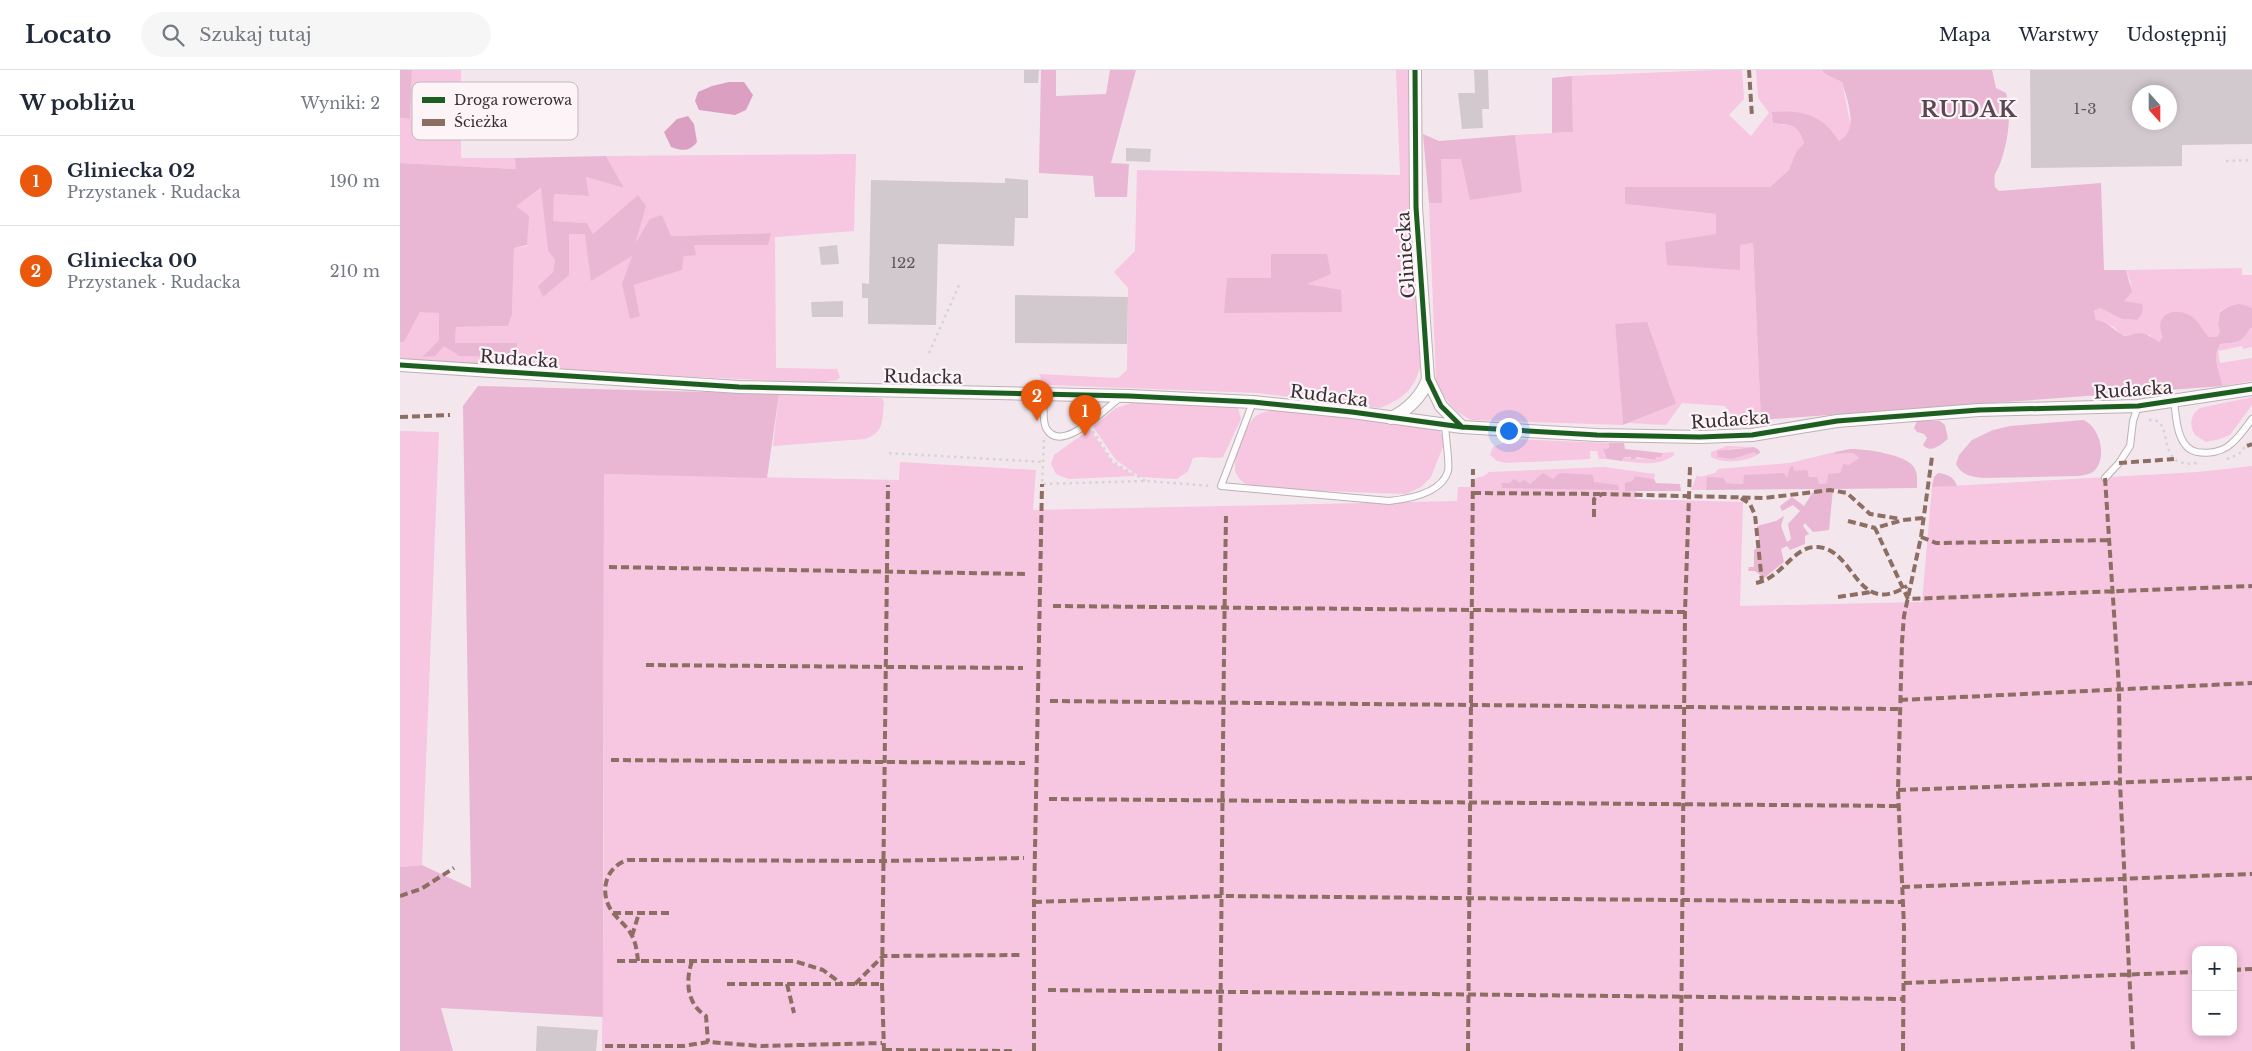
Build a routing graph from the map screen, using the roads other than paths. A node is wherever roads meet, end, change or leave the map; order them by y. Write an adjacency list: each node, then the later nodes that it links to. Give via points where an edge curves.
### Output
1 (1414, 70): 3 (street, Gliniecka, via 1416,207)
2 (400, 365): 5 (street, Rudacka, via 739,386)
3 (1428, 379): 10 (street, via 1415,401); 13 (street, Gliniecka, via 1441,406)
4 (2252, 389): 7 (street, Rudacka)
5 (1044, 394): 6 (street, Rudacka); 6 (lane, via 1045,426 1052,434 1063,437 1076,432 1117,400)
6 (1129, 396): 8 (street, Rudacka)
7 (2174, 401): 9 (street, Rudacka); 11 (lane, via 2183,442 2197,452 2210,452 2231,444)
8 (1253, 402): 10 (street, Rudacka); 12 (lane, via 1221,486 1388,501 1415,496 1440,483 1448,471)
9 (2138, 406): 13 (street, Rudacka, via 1979,410 1832,422 1752,435 1713,437 1597,435); 14 (lane, via 2128,449)
10 (1391, 418): 12 (street, Rudacka)
11 (2252, 419)
12 (1444, 424): 13 (street, Rudacka)
13 (1462, 427)
14 (2105, 478)

